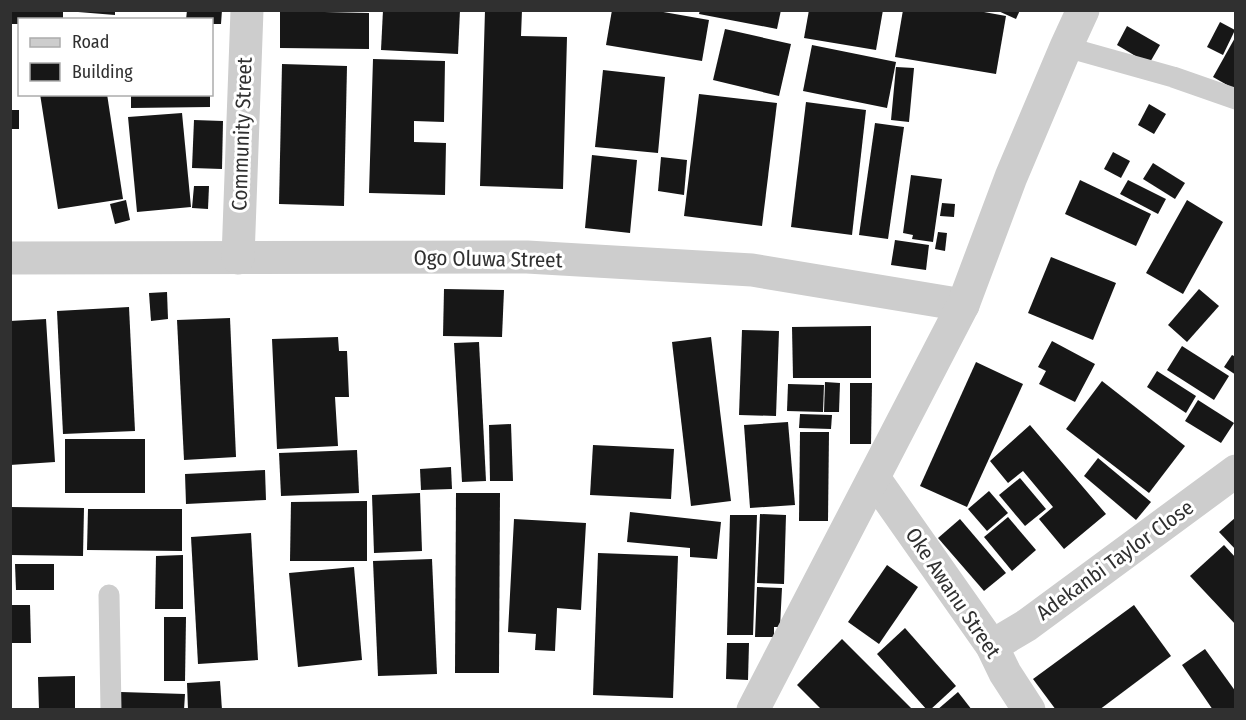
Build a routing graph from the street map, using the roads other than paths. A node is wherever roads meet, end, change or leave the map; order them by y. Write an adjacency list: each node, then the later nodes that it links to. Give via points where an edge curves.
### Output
1 (247, 10): 6 (street, Community Street)
2 (1083, 10): 3 (street)
3 (1066, 47): 4 (lane); 7 (street)
4 (1236, 99)
5 (10, 258): 6 (street, Ogo Oluwa Street)
6 (238, 258): 7 (street, Ogo Oluwa Street, via 527,257 752,270)
7 (963, 305): 9 (street)
8 (1236, 471): 11 (street, Adekanbi Taylor Close, via 1027,625)
9 (874, 478): 11 (street, Oke Awanu Street); 13 (street)
10 (109, 595): 12 (lane)
11 (992, 646): 14 (street, Oke Awanu Street)
12 (111, 710)
13 (753, 710)
14 (1029, 710)

